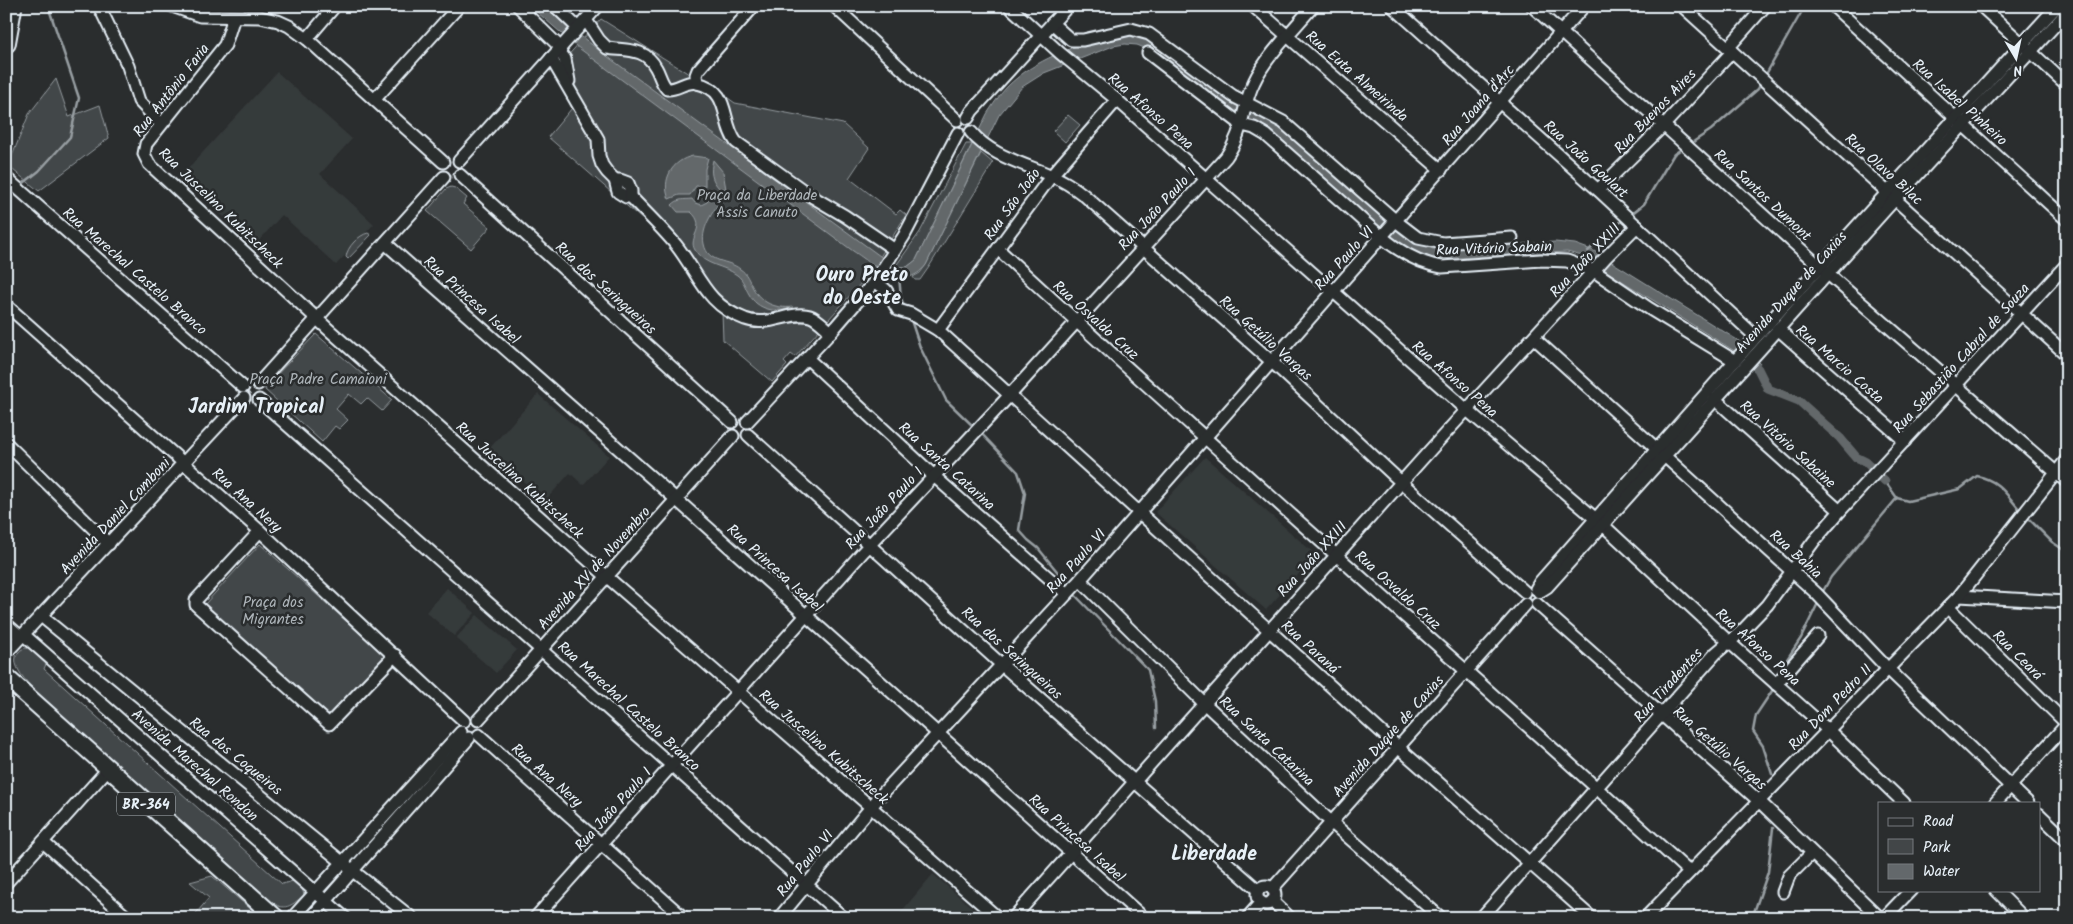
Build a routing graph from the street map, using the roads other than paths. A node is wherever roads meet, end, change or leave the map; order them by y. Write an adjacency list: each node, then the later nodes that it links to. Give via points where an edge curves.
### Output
1 (16, 6): 31 (street)
2 (98, 6): 43 (street, Rua Juscelino Kubitscheck, via 128,66 139,101)
3 (172, 6): 24 (street, via 200,16)
4 (334, 6): 29 (street)
5 (458, 6): 37 (street)
6 (518, 6): 30 (street)
7 (555, 6): 30 (street)
8 (598, 6): 30 (street)
9 (754, 6): 35 (street, via 698,70)
10 (834, 6): 41 (street)
11 (1009, 6): 28 (street, Rua Afonso Pena)
12 (1068, 6): 25 (street)
13 (1253, 6): 27 (street, Rua Euta Almeirinda)
14 (1313, 6): 27 (street, Rua João Paulo I)
15 (1392, 6): 39 (street, Rua João Goulart)
16 (1532, 6): 26 (street, Rua Santos Dumont)
17 (1584, 6): 26 (street, Rua Joana d'Arc)
18 (1682, 6): 33 (street, Rua Olavo Bilac)
19 (1765, 6): 33 (street, Rua Buenos Aires)
20 (1833, 6): 42 (street, Rua Isabel Pinheiro)
21 (1981, 6): 32 (street)
22 (2056, 6): 32 (street, Avenida Duque de Caxias)
23 (2067, 12): 32 (street, Avenida Duque de Caxias)
24 (234, 17): 29 (street, via 278,21); 43 (street, Rua Antônio Faria, via 225,45)
25 (1052, 23): 28 (street); 40 (street, via 1072,40 1131,29 1149,34 1233,96)
26 (1560, 32): 39 (street, Rua Joana d'Arc); 44 (street, Rua Santos Dumont)
27 (1288, 35): 40 (street, Rua João Paulo I, via 1258,73); 50 (street, Rua Euta Almeirinda)
28 (1040, 36): 38 (street, Rua Afonso Pena); 41 (street)
29 (307, 39): 37 (street)
30 (568, 39): 35 (street, via 599,40 607,48 641,52 651,60 667,89); 49 (street); 78 (street, via 570,90 598,139 602,164 615,180 618,192 631,197 676,246 707,294 746,320 762,322 805,315 812,316)
31 (9, 45)
32 (2026, 48): 36 (street); 42 (street, Avenida Duque de Caxias)
33 (1730, 50): 44 (street, Rua Buenos Aires); 57 (street, Rua Olavo Bilac)
34 (1148, 53): 40 (street)
35 (697, 83): 65 (street, via 718,95 725,108 731,135 741,146)
36 (2067, 85)
37 (375, 99): 48 (street)
38 (1117, 100): 52 (street, Rua São João); 54 (street, Rua Afonso Pena)
39 (1500, 103): 50 (street, Rua Joana d'Arc); 56 (street, Rua João Goulart)
40 (1244, 113): 54 (street, Rua João Paulo I, via 1230,151); 60 (street, via 1283,122); 61 (street, Rua Vitório Sabain, via 1254,128)
41 (962, 119): 45 (street, via 955,126); 46 (street, via 972,123)
42 (1960, 121): 57 (street, Avenida Duque de Caxias); 59 (street, Rua Isabel Pinheiro)
43 (161, 124): 47 (street, Rua Antônio Faria, via 146,144)
44 (1664, 125): 56 (street, Rua Buenos Aires); 69 (street, Rua Santos Dumont)
45 (958, 133): 46 (street); 65 (street)
46 (973, 134): 52 (street, Rua Getúlio Vargas, via 986,146)
47 (144, 154): 74 (street, Rua Juscelino Kubitscheck, via 149,164)
48 (443, 162): 49 (street, via 449,158); 53 (street, via 440,168)
49 (459, 162): 51 (street, via 462,168)
50 (1441, 170): 60 (street, Rua Joana d'Arc)
51 (460, 175): 53 (street, via 454,179); 93 (street, Rua dos Seringueiros)
52 (1052, 175): 64 (street, Rua Getúlio Vargas, via 1085,196); 66 (street, Rua São João)
53 (444, 177): 63 (street)
54 (1206, 179): 64 (street, Rua João Paulo I); 71 (street, Rua Afonso Pena)
55 (13, 184): 88 (street, Rua Marechal Castelo Branco)
56 (1598, 190): 58 (street, Rua João Goulart)
57 (1891, 196): 69 (street, Avenida Duque de Caxias); 73 (street, Rua Olavo Bilac)
58 (1631, 220): 68 (street, Rua João XXIII); 80 (street, Rua João Goulart)
59 (2067, 220)
60 (1396, 223): 61 (street, Rua Paulo VI); 62 (street, via 1418,238 1434,242)
61 (1385, 235): 68 (street, Rua Vitório Sabain, via 1411,257 1434,266 1556,260); 71 (street, Rua Paulo VI)
62 (1512, 238)
63 (385, 243): 74 (street); 108 (street, Rua Princesa Isabel)
64 (1142, 247): 75 (street, Rua João Paulo I); 84 (street, Rua Getúlio Vargas)
65 (895, 250): 70 (street)
66 (998, 250): 75 (street, Rua Osvaldo Cruz); 77 (street, Rua São João)
67 (2067, 264): 73 (street, Rua Sebastião Cabral de Souza)
68 (1596, 269): 79 (street, Rua João XXIII); 85 (street, Rua Vitório Sabain)
69 (1824, 270): 76 (street, Avenida Duque de Caxias); 80 (street, Avenida Duque de Caxias); 87 (street, Rua Santos Dumont)
70 (875, 281): 77 (street, Rua Paraná, via 886,290 898,310); 78 (street)
71 (1334, 291): 84 (street, Rua Paulo VI); 92 (street, Rua Afonso Pena)
72 (6, 305): 102 (street, Rua Ana Nery)
73 (2021, 314): 82 (street, Rua Olavo Bilac); 87 (street, Rua Sebastião Cabral de Souza)
74 (317, 320): 86 (street); 117 (street, Rua Juscelino Kubitscheck)
75 (1076, 322): 89 (street, Rua João Paulo I); 97 (street, Rua Osvaldo Cruz)
76 (1778, 329): 81 (street, Avenida Duque de Caxias); 98 (street, Rua Marcio Costa)
77 (938, 330): 89 (street, Rua Paraná)
78 (831, 332): 83 (street)
79 (1534, 338): 92 (street, Rua João XXIII); 100 (street, Rua Bahia)
80 (1756, 338): 81 (street, Avenida Duque de Caxias)
81 (1751, 351): 85 (street, Avenida Duque de Caxias)
82 (2067, 355)
83 (807, 358): 94 (street); 105 (street, Rua Santa Catarina)
84 (1271, 361): 97 (street, Rua Paulo VI); 106 (street, Rua Getúlio Vargas)
85 (1740, 361): 90 (street, Avenida Duque de Caxias); 100 (street, Avenida Duque de Caxias)
86 (258, 384): 88 (street, via 249,382); 91 (street, via 262,392)
87 (1955, 386): 98 (street, Rua Sebastião Cabral de Souza); 104 (street, Rua Santos Dumont)
88 (244, 392): 91 (street, via 250,402); 102 (street, Avenida Daniel Comboni)
89 (1009, 396): 105 (street, Rua João Paulo I); 110 (street, Rua Paraná)
90 (1715, 399): 100 (street, Avenida Duque de Caxias); 109 (street, Rua Vitório Sabaine)
91 (258, 400): 131 (street, Rua Marechal Castelo Branco)
92 (1467, 410): 106 (street, Rua João XXIII); 111 (street, Rua Afonso Pena)
93 (732, 422): 94 (street, via 738,419); 96 (street, via 730,431)
94 (747, 422): 95 (street)
95 (748, 435): 96 (street, via 739,439); 114 (street, Rua dos Seringueiros)
96 (733, 436): 108 (street, Avenida XV de Novembro)
97 (1204, 438): 110 (street, Rua Paulo VI); 115 (street, Rua Osvaldo Cruz)
98 (1905, 441): 103 (street, Rua Sebastião Cabral de Souza)
99 (6, 443): 113 (street)
100 (1661, 452): 111 (street, Avenida Duque de Caxias); 116 (street, Rua Bahia)
101 (2067, 459): 104 (street, Rua Dom Pedro II)
102 (184, 464): 112 (street, Rua Ana Nery); 113 (street, Avenida Daniel Comboni)
103 (1877, 472): 109 (street, Rua Tiradentes)
104 (2055, 472): 107 (street, Rua Santos Dumont); 121 (street, Rua Dom Pedro II)
105 (934, 476): 114 (street, Rua João Paulo I); 119 (street, Rua Santa Catarina)
106 (1401, 482): 115 (street, Rua João XXIII); 120 (street, Rua Getúlio Vargas)
107 (2067, 482)
108 (676, 500): 117 (street, Avenida XV de Novembro); 125 (street, Rua Princesa Isabel)
109 (1840, 511): 116 (street, Rua Tiradentes)
110 (1138, 513): 118 (street, Rua Paulo VI); 127 (street, Rua Paraná)
111 (1599, 522): 120 (street, Avenida Duque de Caxias, via 1547,587); 130 (street, Rua Afonso Pena)
112 (260, 531): 133 (street, Rua Ana Nery); 133 (street, via 196,600 196,605 329,724)
113 (109, 544): 124 (street, Avenida Daniel Comboni)
114 (870, 545): 125 (street, Rua João Paulo I); 134 (street, Rua dos Seringueiros)
115 (1336, 555): 127 (street, Rua João XXIII); 136 (street, Rua Osvaldo Cruz)
116 (1792, 572): 130 (street, Rua Tiradentes, via 1767,605); 135 (street, Rua Bahia)
117 (606, 576): 131 (street, Avenida XV de Novembro); 139 (street, Rua Juscelino Kubitscheck)
118 (1080, 580): 119 (street, Rua Paulo VI); 140 (street, Rua Santa Catarina)
119 (1067, 594): 134 (street, Rua Paulo VI)
120 (1533, 596): 136 (street, Avenida Duque de Caxias); 141 (street, Rua Getúlio Vargas)
121 (1959, 596): 122 (street); 123 (street, Rua Dom Pedro II)
122 (2067, 602)
123 (1948, 607): 135 (street, Rua Dom Pedro II); 142 (street, Rua Ceará)
124 (41, 616): 128 (street, Avenida Daniel Comboni); 164 (street, Rua dos Coqueiros)
125 (806, 616): 139 (street, Rua João Paulo I); 145 (street, Rua Princesa Isabel)
126 (6, 624): 128 (street, Avenida Marechal Rondon)
127 (1269, 630): 140 (street, Rua João XXIII); 146 (street, Rua Paraná)
128 (22, 636): 132 (street, Avenida Daniel Comboni); 170 (street, Avenida Marechal Rondon)
129 (1818, 636): 138 (street)
130 (1729, 642): 138 (street, Rua Afonso Pena); 141 (street, Rua Tiradentes)
131 (541, 648): 144 (street, Avenida XV de Novembro, via 478,720 469,718); 147 (street, Rua Marechal Castelo Branco)
132 (6, 653)
133 (395, 655): 144 (street, Rua Ana Nery)
134 (1002, 665): 145 (street, Rua Paulo VI); 149 (street, Rua dos Seringueiros)
135 (1888, 669): 143 (street, Rua Dom Pedro II); 150 (street, Rua Bahia)
136 (1467, 671): 146 (street, Avenida Duque de Caxias); 151 (street, Rua Osvaldo Cruz)
137 (6, 677): 148 (highway, BR-364)
138 (1776, 684): 143 (street, Rua Afonso Pena)
139 (738, 692): 147 (street, Rua João Paulo I); 156 (street, Rua Juscelino Kubitscheck)
140 (1204, 703): 149 (street, Rua João XXIII); 158 (street, Rua Santa Catarina)
141 (1661, 716): 151 (street, Rua Tiradentes); 152 (street, Rua Getúlio Vargas)
142 (2067, 724): 150 (street)
143 (1828, 730): 152 (street, Rua Dom Pedro II); 153 (street, Rua Afonso Pena)
144 (468, 732): 161 (street, Rua Ana Nery); 164 (street); 166 (street)
145 (938, 734): 156 (street, Rua Paulo VI); 163 (street, Rua Princesa Isabel)
146 (1399, 748): 158 (street, Avenida Duque de Caxias); 165 (street, Rua Paraná)
147 (673, 765): 161 (street, Rua João Paulo I); 169 (street, Rua Marechal Castelo Branco)
148 (108, 769): 160 (street); 177 (highway, BR-364)
149 (1136, 783): 163 (street, Rua João XXIII); 174 (street, Rua dos Seringueiros, via 1258,890 1263,886)
150 (2011, 786): 154 (street); 155 (street, Rua Bahia)
151 (1596, 787): 165 (street, Rua Tiradentes); 167 (street, Rua Osvaldo Cruz)
152 (1760, 802): 162 (street, Rua Getúlio Vargas); 167 (street, Rua Dom Pedro II)
153 (1903, 802)
154 (1996, 802)
155 (2027, 802)
156 (871, 807): 169 (street, Rua Paulo VI); 186 (street, Rua Juscelino Kubitscheck)
157 (2040, 815): 159 (street)
158 (1332, 822): 174 (street, Avenida Duque de Caxias); 191 (street, Rua Santa Catarina)
159 (2067, 841)
160 (43, 842): 168 (street); 176 (street)
161 (602, 843): 182 (street, Rua João Paulo I); 183 (street, Rua Ana Nery)
162 (1812, 853): 171 (street, via 1788,876); 195 (street, Rua Getúlio Vargas)
163 (1071, 854): 187 (street, Rua João XXIII); 188 (street, Rua Princesa Isabel)
164 (342, 862): 166 (street, Rua dos Coqueiros); 170 (street)
165 (1530, 862): 192 (street, Rua Tiradentes); 193 (street, Rua Paraná)
166 (353, 871): 175 (street); 181 (street, Rua dos Coqueiros)
167 (1689, 872): 194 (street, Rua Dom Pedro II)
168 (6, 883)
169 (806, 884): 184 (street, Rua Paulo VI); 185 (street, Rua Marechal Castelo Branco)
170 (316, 891): 175 (street, Avenida Marechal Rondon); 178 (street)
171 (1783, 892)
172 (1909, 892): 196 (street)
173 (1998, 892): 197 (street)
174 (1268, 897): 189 (street, Avenida Duque de Caxias); 190 (street)
175 (326, 900): 179 (street); 180 (street, Avenida Marechal Rondon)
176 (128, 918)
177 (276, 918)
178 (292, 918)
179 (311, 918)
180 (346, 918)
181 (412, 918)
182 (535, 918)
183 (684, 918)
184 (779, 918)
185 (844, 918)
186 (998, 918)
187 (1013, 918)
188 (1144, 918)
189 (1247, 918)
190 (1290, 918)
191 (1441, 918)
192 (1481, 918)
193 (1592, 918)
194 (1646, 918)
195 (1880, 918)
196 (1884, 918)
197 (2024, 918)

